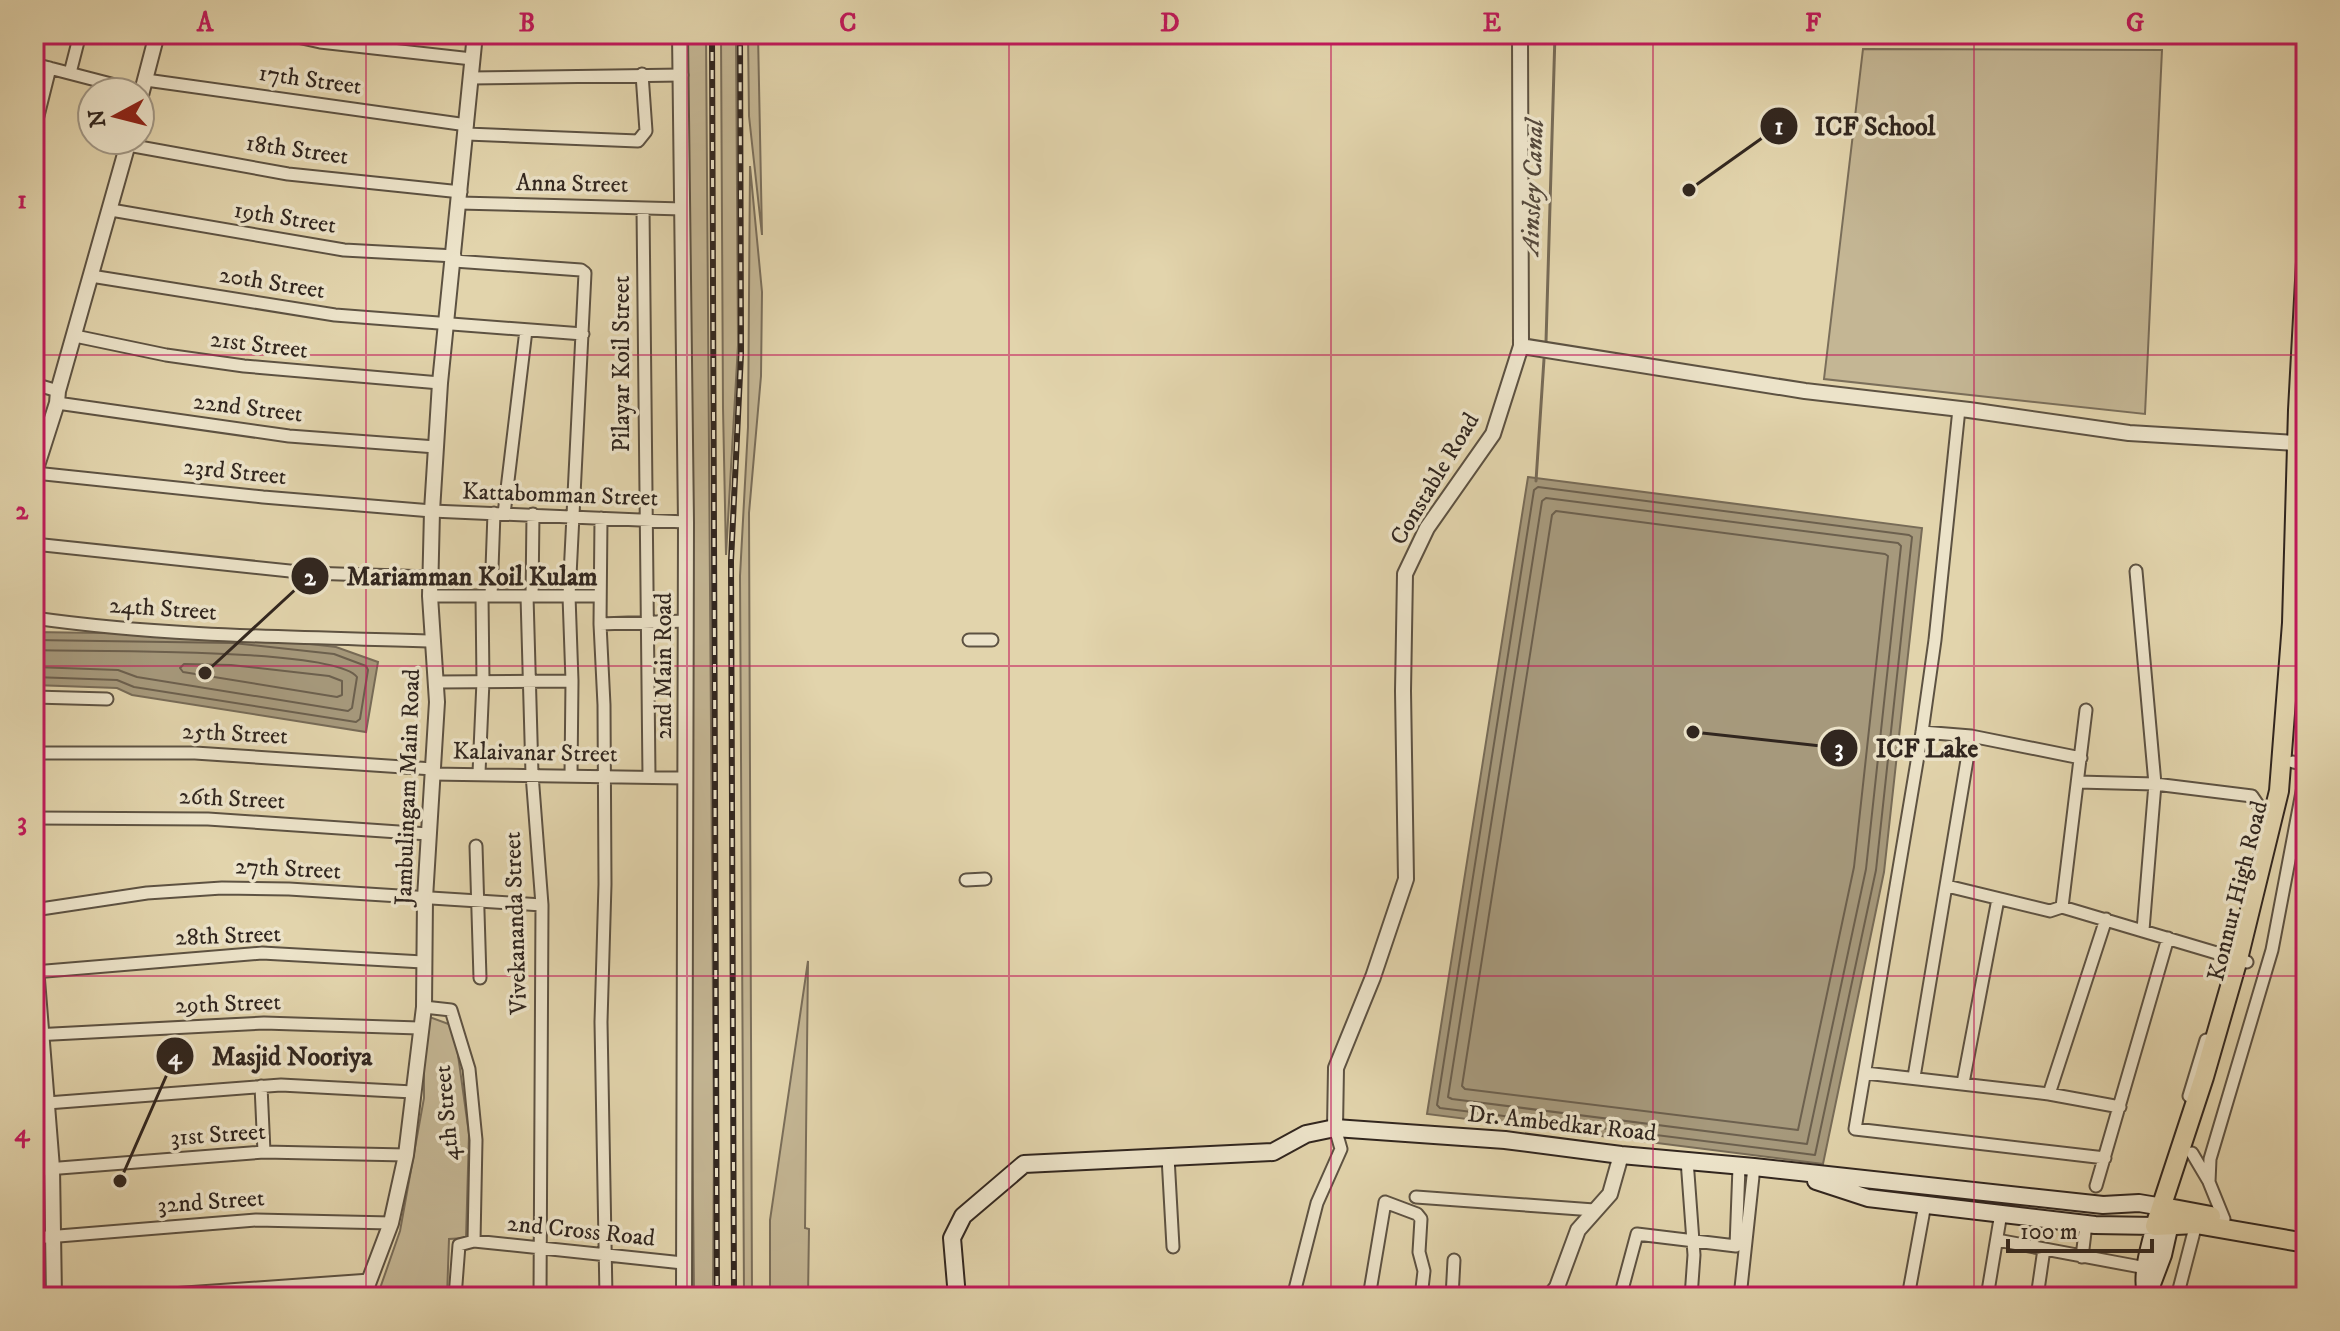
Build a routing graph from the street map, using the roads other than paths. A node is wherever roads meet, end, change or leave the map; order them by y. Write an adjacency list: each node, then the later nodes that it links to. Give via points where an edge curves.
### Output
1 (80, 34): 10 (street)
2 (157, 34): 14 (street)
3 (284, 34): 7 (street)
4 (475, 34): 7 (street, Jambulingam Main Road)
5 (680, 34): 12 (street, 2nd Main Road)
6 (1520, 34): 32 (street, Constable Road)
7 (472, 59): 15 (street, Jambulingam Main Road)
8 (34, 64): 9 (street, 17th Street)
9 (50, 68): 10 (street, 17th Street); 18 (street)
10 (70, 73): 13 (street, 17th Street)
11 (642, 74): 12 (street); 15 (street); 17 (street, 17th Street, via 646,131 638,141)
12 (682, 75): 23 (street, 2nd Main Road)
13 (83, 76)
14 (146, 76)
15 (470, 78): 17 (street, Jambulingam Main Road)
16 (156, 92): 17 (street, 17th Street)
17 (467, 129): 21 (street, Jambulingam Main Road)
18 (34, 132)
19 (156, 148): 21 (street, 18th Street, via 288,174)
20 (125, 156): 24 (street)
21 (460, 197): 22 (street, Anna Street); 25 (street, Jambulingam Main Road)
22 (643, 208): 23 (street, Anna Street); 46 (street, Pilayar Koil Street)
23 (683, 209): 47 (street, 2nd Main Road)
24 (111, 210): 25 (street, 19th Street, via 344,250); 27 (street)
25 (455, 258): 28 (street, Jambulingam Main Road); 30 (street, 19th Street, via 583,270)
26 (2306, 262): 37 (main road)
27 (91, 276): 28 (street, 20th Street, via 335,315); 31 (street)
28 (447, 322): 29 (street, 20th Street); 33 (street, Jambulingam Main Road)
29 (526, 330): 30 (street, 20th Street); 42 (street)
30 (583, 334): 44 (street)
31 (75, 336): 33 (street, 21st Street, via 244,366); 35 (street)
32 (1521, 346): 36 (street, via 1805,391); 117 (street, Constable Road, via 1493,434 1427,528 1405,574 1406,879 1336,1068)
33 (440, 383): 38 (street, Jambulingam Main Road)
34 (34, 384): 35 (street, 22nd Street)
35 (57, 397): 38 (street, 22nd Street, via 289,436); 39 (street)
36 (1959, 409): 37 (street, via 2129,433); 72 (street)
37 (2301, 444): 102 (main road, via 2279,791)
38 (436, 447): 41 (street, Jambulingam Main Road)
39 (34, 474): 41 (street, 23rd Street)
40 (2306, 485): 50 (main road, Konnur High Road)
41 (432, 511): 42 (street, Kattabomman Street); 51 (street, Jambulingam Main Road)
42 (499, 513): 43 (street, Kattabomman Street); 53 (street)
43 (533, 514): 44 (street, Kattabomman Street); 54 (street, Vivekananda Street)
44 (571, 517): 45 (street, Kattabomman Street); 55 (street)
45 (601, 518): 46 (street, Kattabomman Street); 56 (street)
46 (644, 521): 47 (street, Kattabomman Street); 58 (street, Pilayar Koil Street)
47 (686, 522): 59 (street, 2nd Main Road)
48 (34, 544): 51 (street, via 309,573)
49 (2136, 571): 85 (street)
50 (2304, 571): 76 (main road, Konnur High Road)
51 (430, 577): 52 (street, Jambulingam Main Road)
52 (430, 596): 53 (street); 63 (street, Jambulingam Main Road)
53 (486, 596): 54 (street); 65 (street)
54 (529, 596): 55 (street); 64 (street, Vivekananda Street)
55 (569, 596): 56 (street); 66 (street)
56 (600, 596): 60 (street)
57 (34, 618): 63 (street, 24th Street, via 233,635)
58 (645, 621): 59 (street); 60 (street); 82 (street, Pilayar Koil Street)
59 (685, 621): 83 (street, 2nd Main Road)
60 (600, 624): 81 (street)
61 (969, 640): 62 (street)
62 (992, 640)
63 (434, 641): 67 (street, Jambulingam Main Road)
64 (531, 680): 65 (street); 66 (street); 79 (street, Vivekananda Street)
65 (483, 681): 67 (street); 78 (street)
66 (572, 681): 80 (street)
67 (437, 682): 77 (street, Jambulingam Main Road)
68 (35, 697): 69 (street); 71 (street)
69 (107, 699)
70 (2086, 710): 75 (street)
71 (34, 711)
72 (1922, 732): 73 (street); 109 (street)
73 (1971, 736): 75 (street); 91 (street)
74 (34, 753): 77 (street, 25th Street, via 195,753)
75 (2081, 758): 84 (street)
76 (2302, 766): 102 (main road, Konnur High Road); 129 (street, via 2272,950 2210,1159)
77 (432, 771): 78 (street, Kalaivanar Street); 87 (street, Jambulingam Main Road)
78 (479, 773): 79 (street, Kalaivanar Street)
79 (532, 774): 80 (street, Kalaivanar Street); 95 (street, Vivekananda Street)
80 (571, 775): 81 (street, Kalaivanar Street)
81 (603, 776): 82 (street, Kalaivanar Street); 151 (street)
82 (649, 777): 83 (street, Kalaivanar Street)
83 (686, 778): 154 (street, 2nd Main Road)
84 (2078, 782): 85 (street); 96 (street)
85 (2155, 784): 99 (street); 102 (street, via 2252,796 2267,818)
86 (34, 818): 87 (street, 26th Street, via 208,819)
87 (428, 834): 92 (street, Jambulingam Main Road)
88 (476, 846): 94 (street)
89 (985, 879): 90 (street)
90 (966, 880)
91 (1947, 886): 93 (street); 110 (street)
92 (425, 898): 94 (street, 27th Street); 97 (street, 27th Street, via 222,888); 103 (street, Jambulingam Main Road)
93 (1998, 899): 96 (street, via 2050,911); 111 (street)
94 (476, 901): 95 (street, 27th Street); 105 (street)
95 (542, 905): 150 (street, Vivekananda Street)
96 (2062, 907): 98 (street)
97 (34, 910)
98 (2106, 919): 99 (street); 114 (street)
99 (2143, 930): 100 (street)
100 (2168, 938): 102 (street); 116 (street)
101 (34, 942): 104 (street)
102 (2238, 959): 119 (main road, Konnur High Road); 135 (main road)
103 (423, 962): 104 (street, 28th Street, via 262,953); 106 (street, Jambulingam Main Road)
104 (35, 972): 108 (street)
105 (480, 978)
106 (424, 1007): 107 (street, Jambulingam Main Road); 145 (street, 4th Street, via 451,1010 469,1069 476,1140)
107 (419, 1028): 108 (street, 29th Street, via 264,1023); 113 (street, Jambulingam Main Road)
108 (37, 1035): 115 (street)
109 (1865, 1073): 110 (street); 123 (street, via 1855,1129)
110 (1914, 1077): 111 (street)
111 (1963, 1083): 114 (street)
112 (261, 1086): 113 (street); 115 (street); 118 (street)
113 (413, 1092): 120 (street, Jambulingam Main Road)
114 (2049, 1094): 116 (street)
115 (40, 1104): 126 (street)
116 (2120, 1107): 123 (street)
117 (1335, 1128): 121 (main road, Dr. Ambedkar Road, via 1505,1140); 122 (main road, via 1306,1134 1273,1152); 168 (street, via 1341,1149 1317,1203)
118 (264, 1152): 120 (street, 31st Street); 126 (street, 31st Street)
119 (2192, 1153): 129 (street); 135 (main road, Konnur High Road)
120 (406, 1155): 138 (street, Jambulingam Main Road)
121 (1621, 1155): 124 (main road, Dr. Ambedkar Road); 134 (street, via 1610,1194)
122 (1168, 1157): 148 (street); 165 (main road, via 1024,1164 957,1227 952,1238)
123 (2105, 1158): 130 (street)
124 (1687, 1160): 125 (main road, Dr. Ambedkar Road); 146 (street)
125 (1746, 1167): 128 (main road, Dr. Ambedkar Road); 146 (street, via 1736,1246); 175 (street)
126 (52, 1168): 127 (street, 31st Street); 142 (street)
127 (34, 1170)
128 (1783, 1171): 132 (main road, Dr. Ambedkar Road, via 1868,1198); 133 (main road, Dr. Ambedkar Road)
129 (2209, 1182): 137 (street)
130 (2096, 1186)
131 (1416, 1197): 134 (street)
132 (1925, 1204): 136 (main road, Dr. Ambedkar Road); 176 (street)
133 (2091, 1204): 135 (main road, Dr. Ambedkar Road, via 2139,1203); 139 (street)
134 (1594, 1210): 172 (street, via 1578,1230)
135 (2165, 1212): 137 (main road); 139 (main road, Dr. Ambedkar Road); 140 (main road); 155 (main road, Konnur High Road); 157 (main road, Konnur High Road, via 2163,1255)
136 (2001, 1213): 139 (main road, Dr. Ambedkar Road); 144 (street)
137 (2224, 1219): 141 (main road)
138 (391, 1223): 142 (street, 32nd Street, via 256,1220); 156 (street, Jambulingam Main Road)
139 (2084, 1223): 152 (street)
140 (2196, 1224): 147 (main road); 179 (street)
141 (2306, 1230)
142 (54, 1237): 143 (street, 32nd Street); 158 (street)
143 (34, 1238)
144 (1997, 1240): 149 (street); 177 (street)
145 (474, 1241): 150 (street, 2nd Cross Road); 161 (street, via 459,1245)
146 (1692, 1242): 173 (street, via 1637,1234); 174 (street)
147 (2306, 1243)
148 (1173, 1247)
149 (2044, 1249): 152 (street); 178 (street)
150 (542, 1250): 151 (street, 2nd Cross Road); 162 (street, Vivekananda Street)
151 (605, 1257): 154 (street, 2nd Cross Road); 163 (street)
152 (2082, 1257): 155 (street)
153 (1454, 1260): 171 (street)
154 (683, 1263): 164 (street, 2nd Main Road)
155 (2146, 1268): 157 (main road, Konnur High Road)
156 (370, 1280): 159 (street); 160 (street, Jambulingam Main Road)
157 (2146, 1296)
158 (54, 1297)
159 (128, 1297)
160 (363, 1297)
161 (455, 1297)
162 (540, 1297)
163 (606, 1297)
164 (684, 1297)
165 (957, 1297)
166 (992, 1297): 167 (street)
167 (1018, 1297)
168 (1293, 1297)
169 (1369, 1297): 170 (street, via 1385,1202 1421,1219)
170 (1421, 1297)
171 (1452, 1297)
172 (1549, 1297)
173 (1620, 1297)
174 (1691, 1297)
175 (1740, 1297)
176 (1908, 1297)
177 (1987, 1297)
178 (2037, 1297)
179 (2177, 1297)

